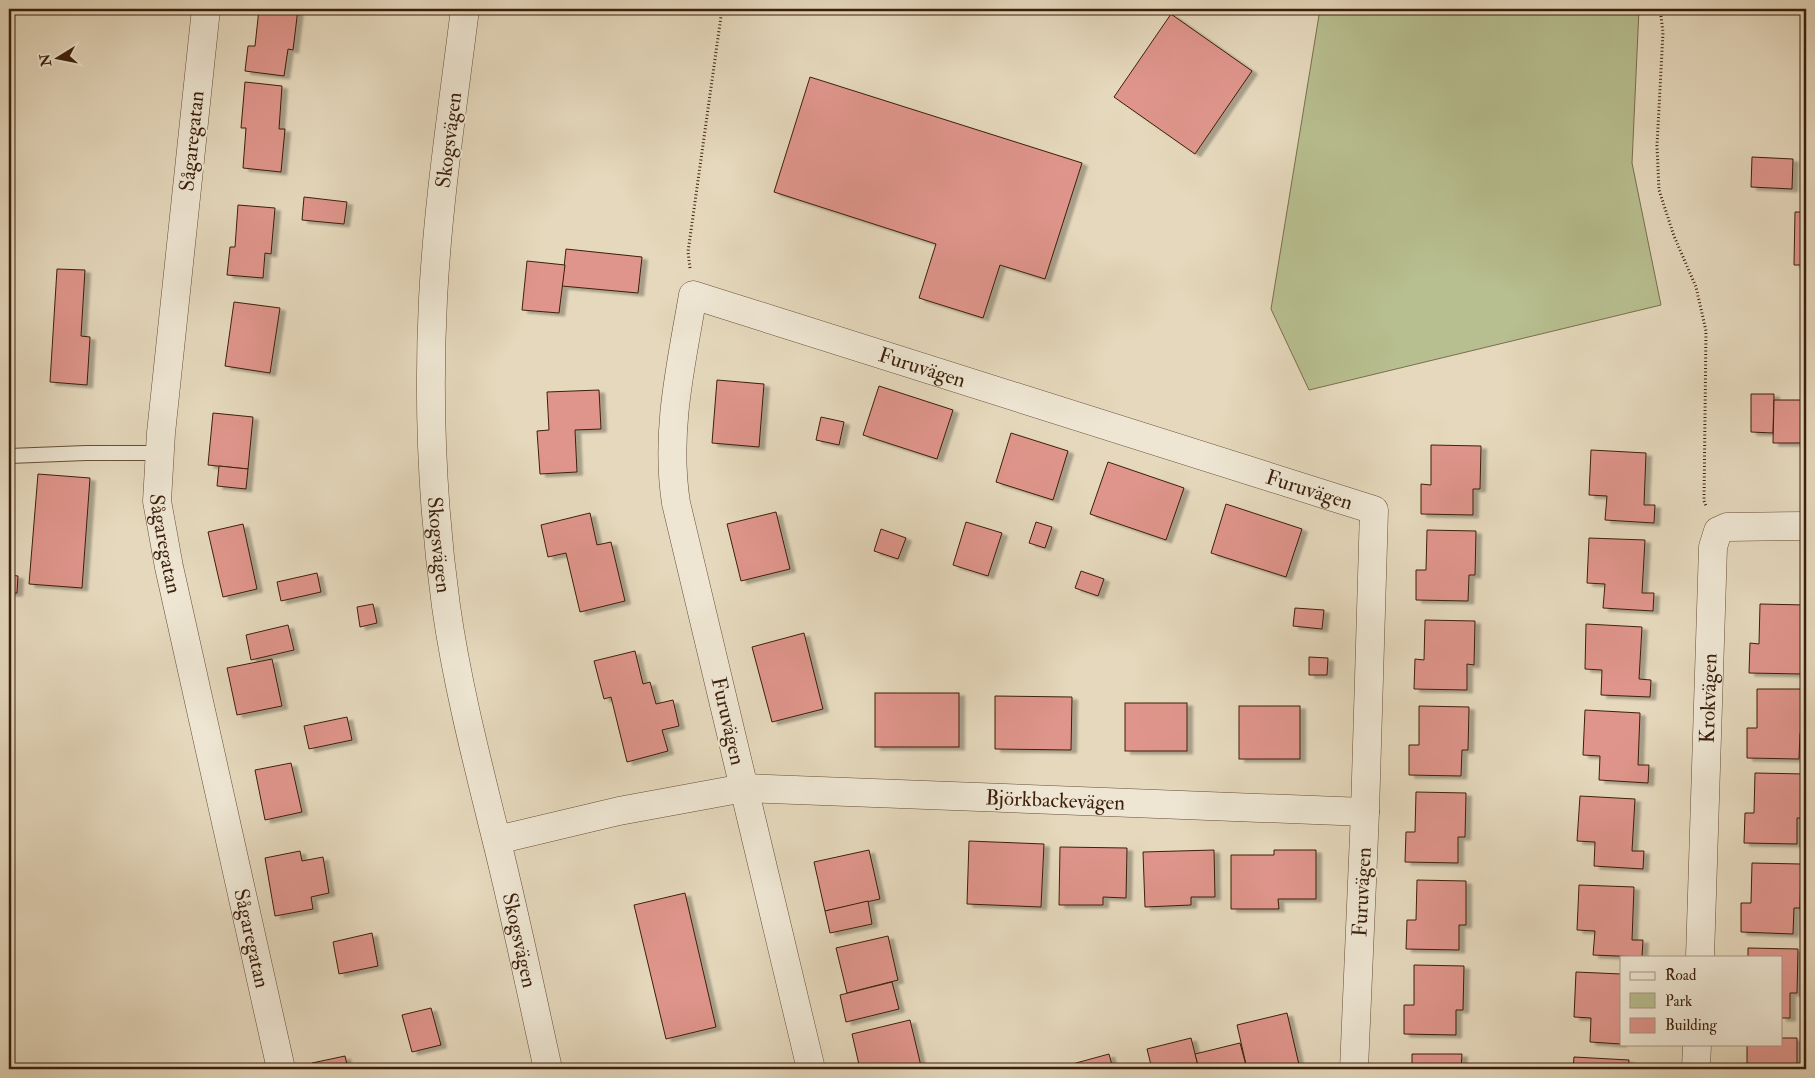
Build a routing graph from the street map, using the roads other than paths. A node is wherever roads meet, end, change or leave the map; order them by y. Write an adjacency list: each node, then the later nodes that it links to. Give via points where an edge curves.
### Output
1 (206, 9): 3 (street, Sågaregatan)
2 (465, 9): 8 (street, Skogsvägen, via 433,300 432,429 446,605 465,716)
3 (160, 453): 4 (lane); 11 (street, Sågaregatan, via 157,501 169,567)
4 (9, 456)
5 (1806, 526): 9 (street, Krokvägen, via 1727,527 1718,532 1713,547)
6 (744, 788): 7 (street, Björkbackevägen); 7 (street, Furuvägen, via 672,477 672,418 693,296 1374,510); 8 (street, Björkbackevägen, via 619,811); 13 (street, Furuvägen)
7 (1366, 812): 14 (street, Furuvägen)
8 (497, 840): 12 (street, Skogsvägen)
9 (1700, 956)
10 (1697, 1046): 15 (street)
11 (281, 1069)
12 (548, 1069)
13 (811, 1069)
14 (1354, 1069)
15 (1696, 1069)

